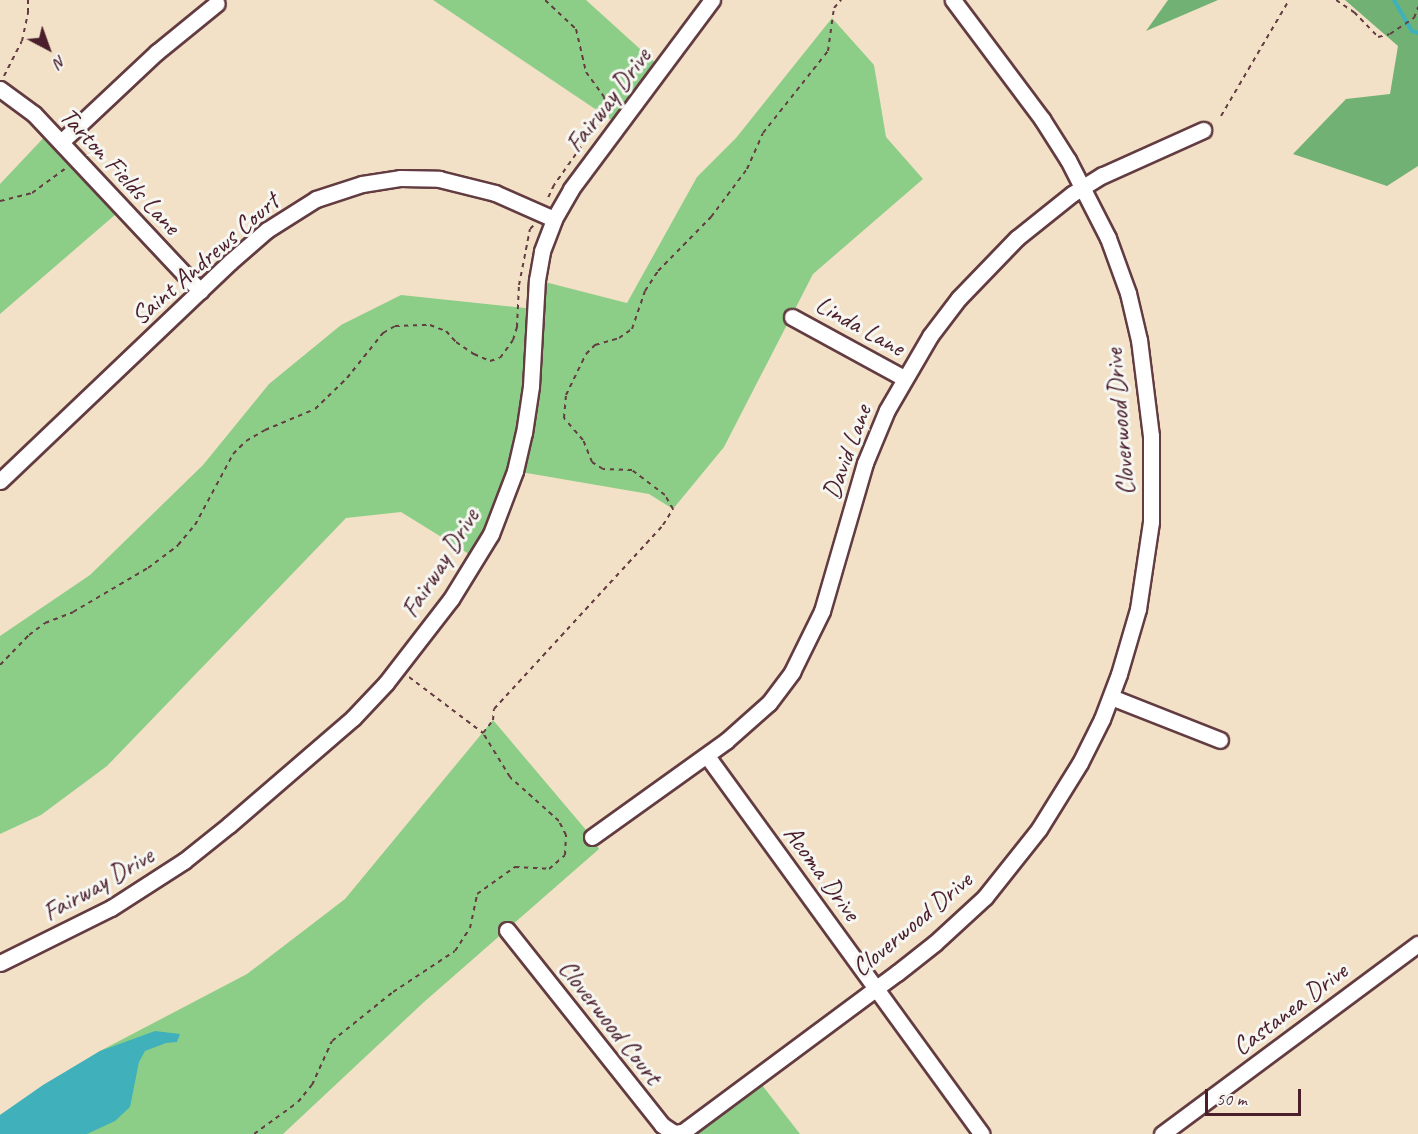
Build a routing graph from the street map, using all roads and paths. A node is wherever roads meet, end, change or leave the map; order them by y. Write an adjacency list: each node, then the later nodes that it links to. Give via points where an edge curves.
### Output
1 (28, 0): 10 (path, via 22,41)
2 (545, 0): 18 (path, via 576,29 586,72 608,110 554,185)
3 (712, 0): 19 (street, Fairway Drive, via 571,189)
4 (841, 0): 28 (path, via 834,8 828,51 763,133 747,169 711,217 658,271 645,291 632,329 619,338 594,345 586,354 566,395 564,418 582,440 592,462 603,470 632,470 665,495 674,509 494,709 494,720)
5 (953, 0): 16 (street, Cloverwood Drive, via 1042,119)
6 (1289, 0): 12 (path)
7 (1336, 0): 9 (path, via 1378,37 1414,18)
8 (217, 3): 14 (street, via 157,52)
9 (1418, 7)
10 (0, 84)
11 (0, 89): 14 (street, Tarton Fields Lane, via 20,101)
12 (1221, 116)
13 (1203, 130): 16 (street, David Lane)
14 (61, 142): 15 (street, Tarton Fields Lane)
15 (76, 159): 17 (path, via 32,193); 21 (street, Tarton Fields Lane)
16 (1083, 187): 23 (street, David Lane, via 1040,218 991,262 930,336); 27 (street, Cloverwood Drive, via 1108,238 1128,293 1151,436 1152,494 1145,570 1128,646)
17 (0, 201)
18 (546, 203)
19 (554, 219): 21 (street, Saint Andrews Court, via 467,184 419,178 362,184 316,199 290,213); 26 (street, Fairway Drive, via 537,280 526,424 502,507 473,566)
20 (534, 225): 25 (path, via 519,285 517,327 500,358 490,361 474,354 446,331 430,325 395,326 383,333 354,370 315,409 265,430 233,454 195,525 178,545 148,568 73,612 45,623)
21 (200, 291): 24 (street, Saint Andrews Court)
22 (792, 317): 23 (street, Linda Lane)
23 (904, 378): 30 (street, David Lane, via 865,463 822,611 802,656 769,703)
24 (0, 481)
25 (0, 665)
26 (397, 668): 28 (path); 34 (street, Fairway Drive, via 354,718 318,751 184,861 111,908)
27 (1110, 697): 29 (street); 35 (street, Cloverwood Drive, via 1066,789 1016,860 935,943)
28 (483, 733): 37 (path, via 510,777 559,820 566,835 565,855 549,869 515,867 477,894 470,928 455,951 393,992 332,1041 312,1085 298,1102)
29 (1220, 740)
30 (707, 756): 31 (street, David Lane); 35 (street, Acoma Drive)
31 (592, 837)
32 (507, 930): 36 (street, Cloverwood Court, via 662,1125)
33 (1418, 944): 39 (street, Castanea Drive)
34 (0, 963)
35 (876, 988): 36 (street, Cloverwood Drive); 38 (street, Acoma Drive)
36 (681, 1133)
37 (254, 1134)
38 (982, 1134)
39 (1162, 1134)

